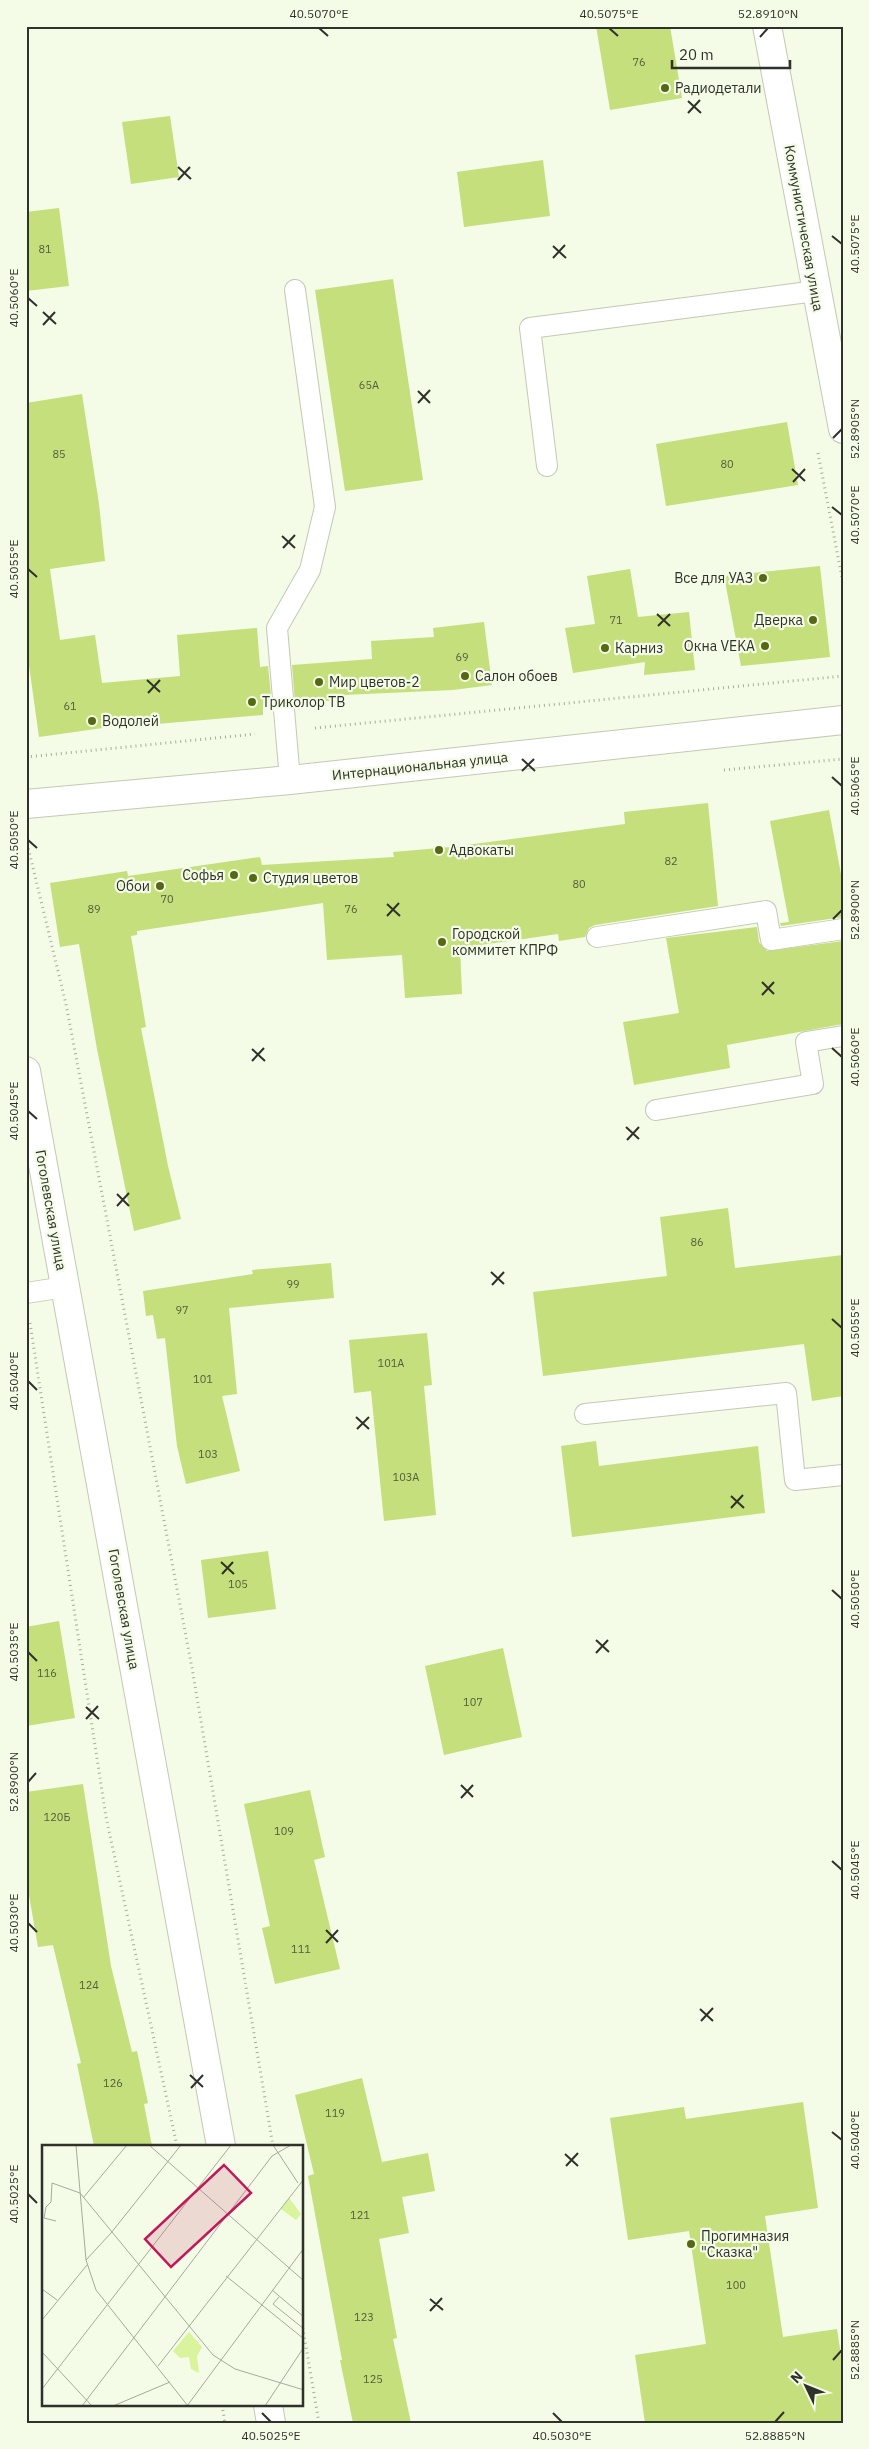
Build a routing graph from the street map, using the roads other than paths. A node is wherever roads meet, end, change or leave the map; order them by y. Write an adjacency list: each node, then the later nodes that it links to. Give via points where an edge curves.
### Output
1 (767, 26): 3 (street, Коммунистическая улица)
2 (295, 290): 7 (lane, via 325,507 310,570 277,628)
3 (816, 291): 4 (street, Коммунистическая улица); 5 (lane, via 530,328)
4 (843, 429)
5 (547, 466)
6 (843, 720): 7 (street, Интернациональная улица)
7 (290, 780): 8 (street, Интернациональная улица)
8 (26, 804)
9 (843, 929): 10 (lane, via 771,940 766,911)
10 (597, 937)
11 (843, 1036): 13 (lane, via 806,1042 813,1084)
12 (26, 1071): 14 (street, Гоголевская улица)
13 (656, 1110)
14 (65, 1287): 15 (lane); 18 (street, Гоголевская улица)
15 (26, 1294)
16 (585, 1414): 17 (lane, via 786,1393 795,1480)
17 (843, 1475)
18 (221, 2145)
19 (268, 2406): 20 (street)
20 (272, 2423)

